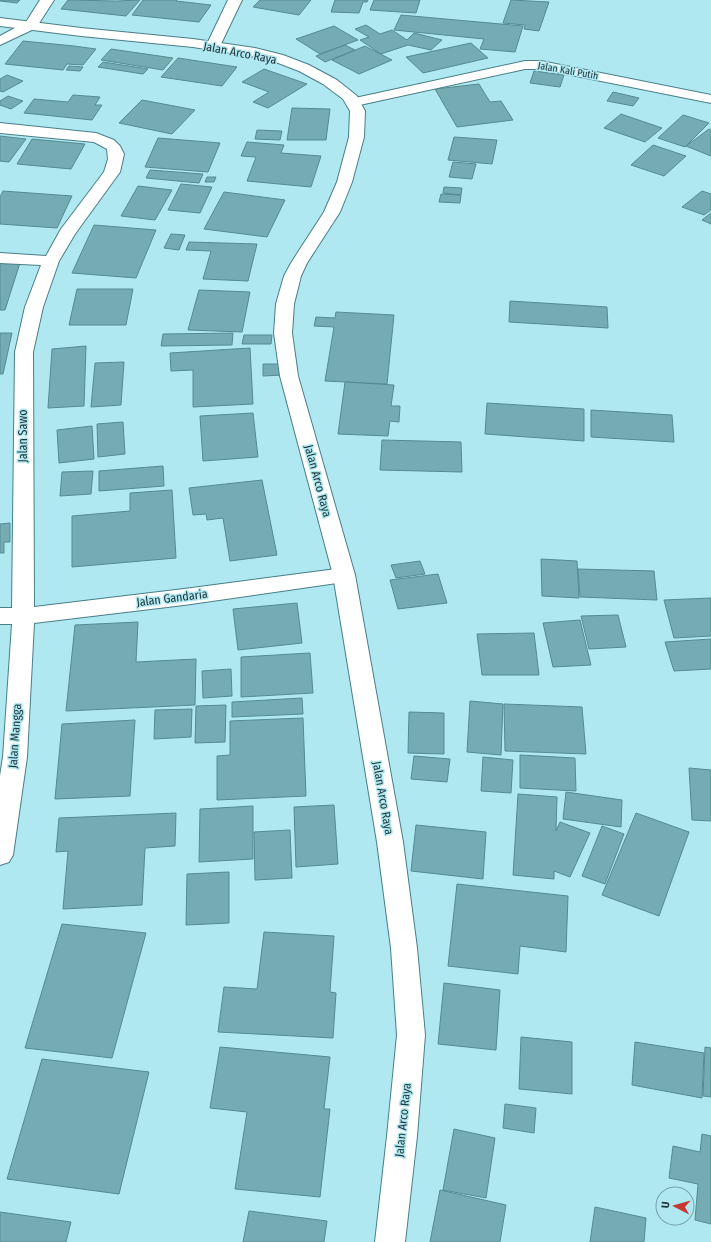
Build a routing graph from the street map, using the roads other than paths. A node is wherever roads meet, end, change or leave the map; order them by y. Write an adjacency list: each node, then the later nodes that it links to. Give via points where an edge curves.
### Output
1 (47, 0): 4 (street)
2 (235, 0): 6 (street)
3 (0, 22): 4 (street, Jalan Arco Raya)
4 (31, 25): 5 (street); 6 (street, Jalan Arco Raya)
5 (0, 41)
6 (213, 46): 8 (street, Jalan Arco Raya, via 254,52 295,64 339,88)
7 (711, 99): 8 (street, Jalan Kali Putih, via 540,65 525,65)
8 (355, 102): 12 (street, Jalan Arco Raya, via 357,140 348,171 336,204 291,280 286,297 282,334 285,359)
9 (0, 128): 11 (street, Jalan Sawo, via 96,138 108,141 114,147 116,154 112,172 67,234)
10 (0, 258): 11 (street)
11 (51, 261): 13 (street, Jalan Sawo, via 34,307 24,352)
12 (344, 575): 13 (street, Jalan Gandaria, via 184,597); 15 (street, Jalan Arco Raya, via 390,842 404,948 411,1035)
13 (11, 616): 14 (street, Jalan Mangga, via 15,757)
14 (0, 856)
15 (390, 1242)

